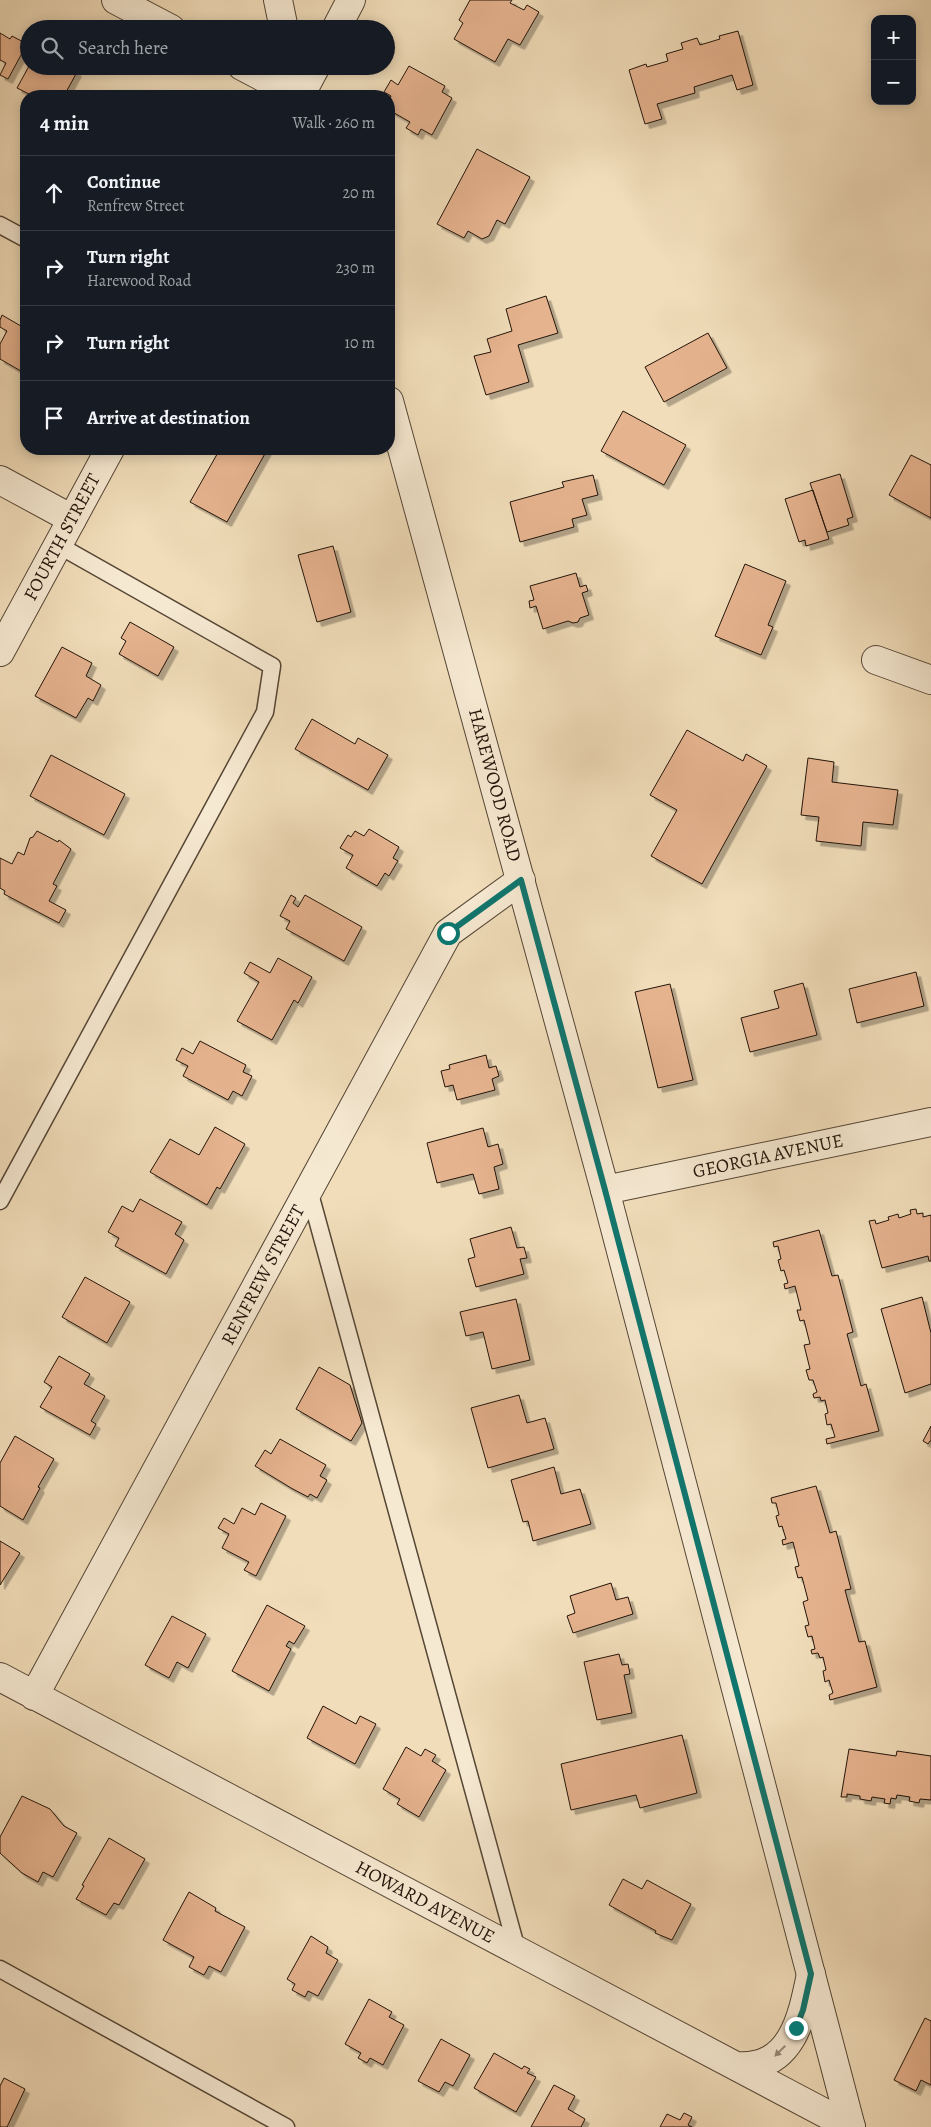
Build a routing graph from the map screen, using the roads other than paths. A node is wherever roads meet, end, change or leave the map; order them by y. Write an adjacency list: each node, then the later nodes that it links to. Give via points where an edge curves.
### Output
1 (116, 0): 4 (street)
2 (278, 0): 5 (street)
3 (352, 0): 6 (street)
4 (153, 20)
5 (282, 20)
6 (341, 20)
7 (259, 75): 10 (street)
8 (295, 75): 11 (street)
9 (311, 75): 12 (street)
10 (288, 90)
11 (298, 90)
12 (302, 90)
13 (0, 225): 14 (lane)
14 (20, 236)
15 (395, 423): 23 (street, HAREWOOD ROAD)
16 (107, 455): 18 (street, FOURTH STREET)
17 (0, 480): 18 (street)
18 (72, 519): 19 (street, FOURTH STREET)
19 (58, 545): 20 (street, FOURTH STREET); 27 (lane, via 272,666 265,712)
20 (0, 652)
21 (876, 660): 22 (street)
22 (931, 680)
23 (521, 880): 25 (street, RENFREW STREET, via 448,933); 26 (street, HAREWOOD ROAD)
24 (931, 1122): 26 (street, GEORGIA AVENUE)
25 (309, 1190): 29 (street, RENFREW STREET); 30 (lane)
26 (605, 1190): 32 (street, HAREWOOD ROAD)
27 (0, 1201)
28 (0, 1677): 29 (street, HOWARD AVENUE)
29 (34, 1696): 30 (street, HOWARD AVENUE)
30 (517, 1950): 33 (street, HOWARD AVENUE)
31 (0, 1969): 34 (lane)
32 (811, 1974): 33 (street, one-way to 33, via 803,2010 787,2044 760,2065); 35 (street, HAREWOOD ROAD)
33 (736, 2066): 35 (street, HOWARD AVENUE)
34 (286, 2127)
35 (851, 2127)

